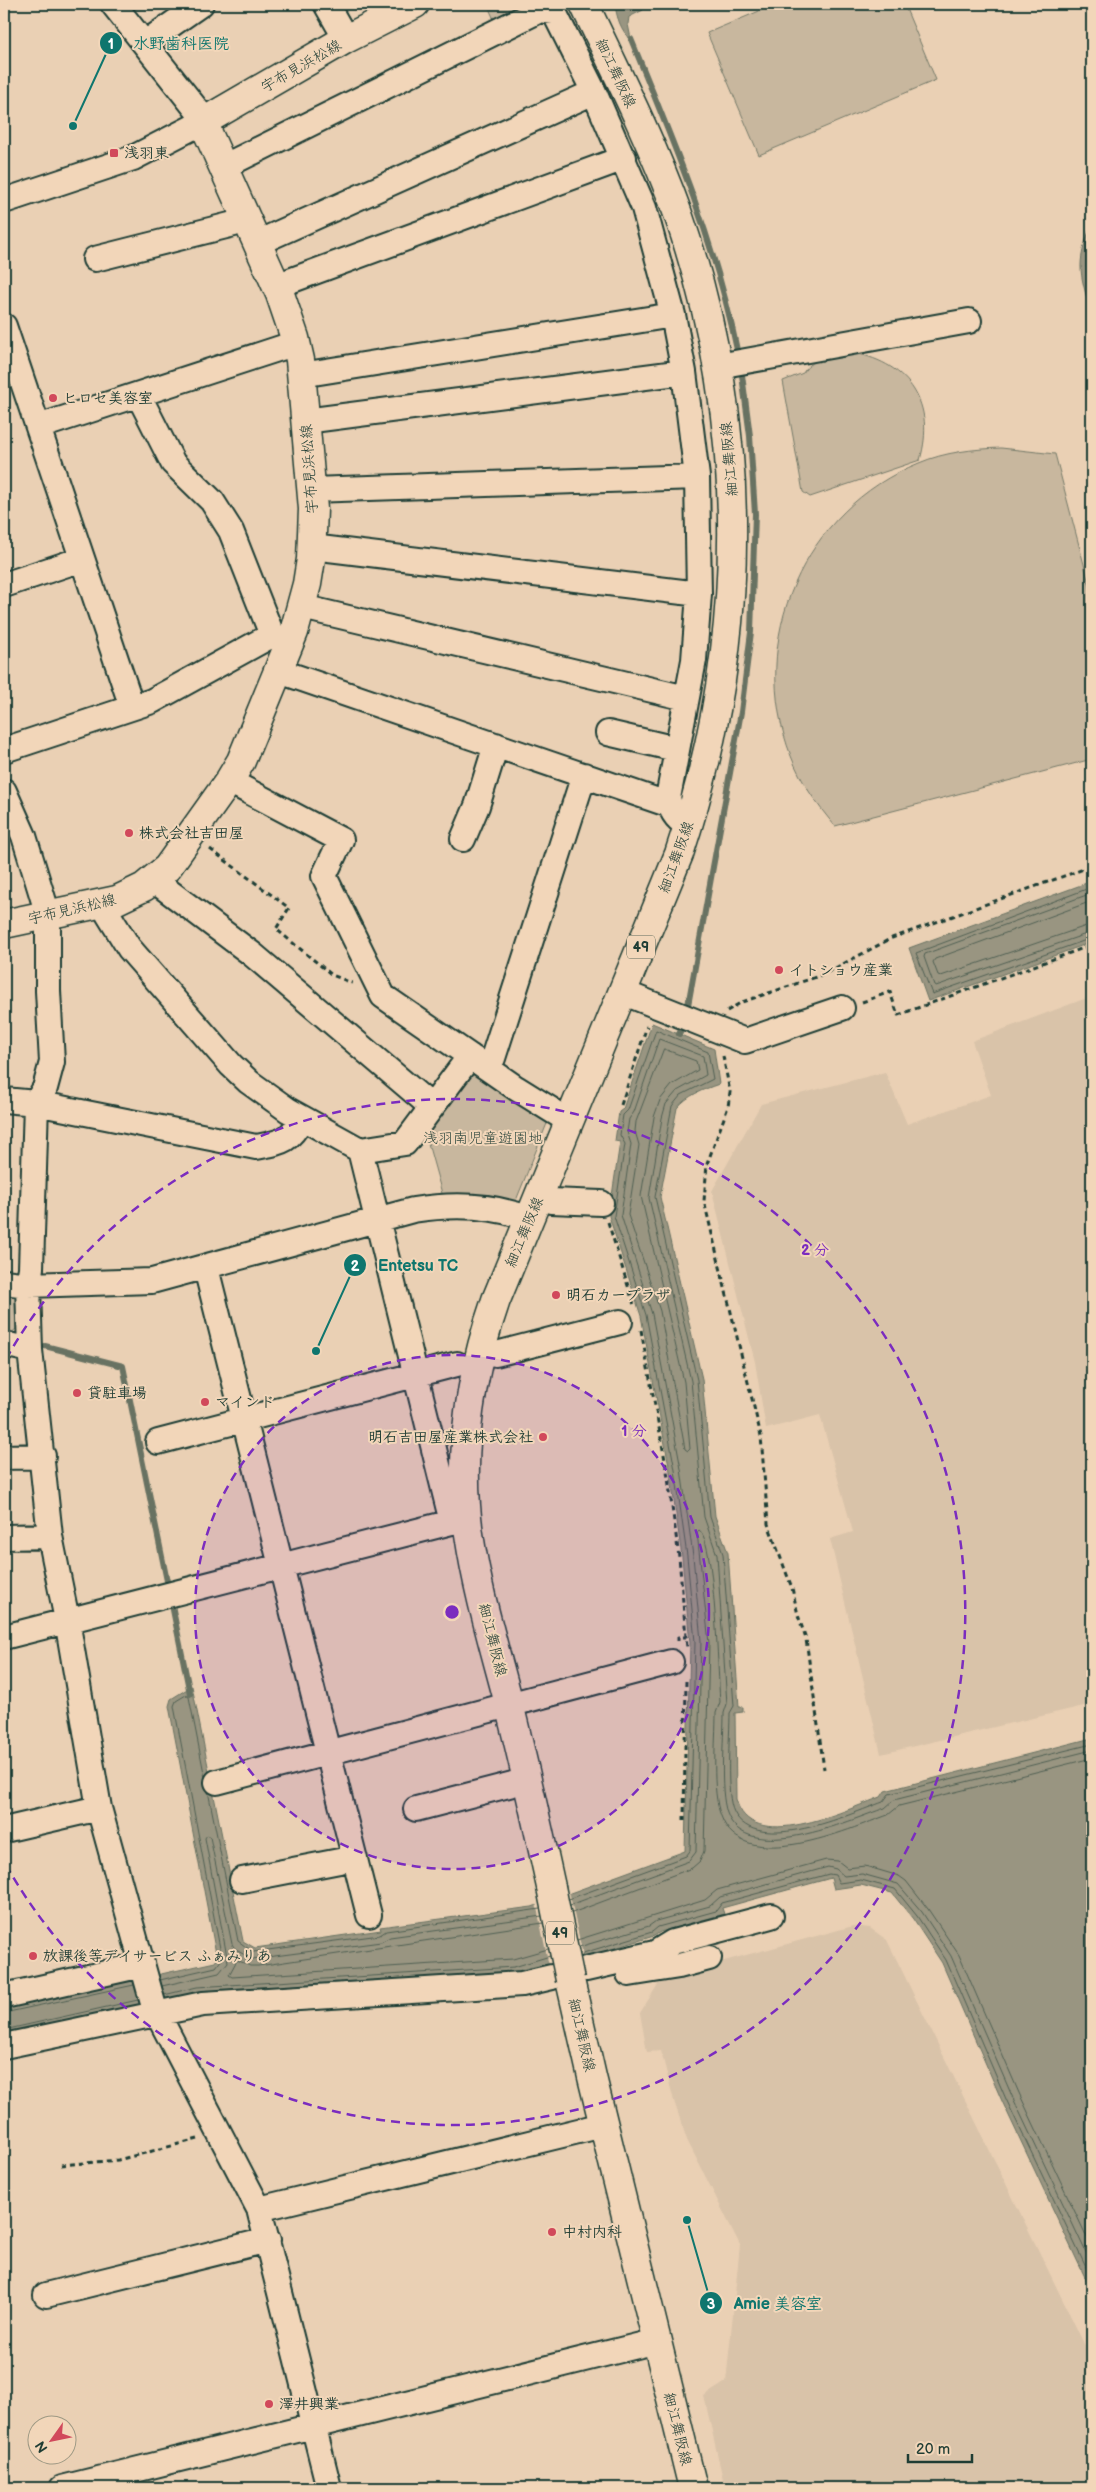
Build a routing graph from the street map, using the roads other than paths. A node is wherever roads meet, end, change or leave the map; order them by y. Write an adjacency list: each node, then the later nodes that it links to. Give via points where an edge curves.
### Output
1 (113, 4): 7 (street)
2 (201, 4): 7 (street)
3 (326, 4): 6 (street)
4 (415, 4): 6 (main road, 宇布見浜松線)
5 (584, 4): 21 (main road, 細江舞阪線 / 49, via 649,142 677,214 700,287)
6 (346, 40): 9 (main road, 宇布見浜松線)
7 (145, 43): 9 (street)
8 (594, 92): 10 (street); 11 (street, via 554,12 540,10); 14 (street)
9 (203, 122): 11 (main road, 宇布見浜松線); 12 (street, via 133,158)
10 (624, 158): 16 (street); 17 (street, via 644,208)
11 (223, 167): 13 (main road, 宇布見浜松線)
12 (4, 201)
13 (246, 218): 14 (main road, 宇布見浜松線); 15 (street, via 234,224)
14 (257, 243): 16 (main road, 宇布見浜松線)
15 (95, 259)
16 (276, 286): 20 (main road, 宇布見浜松線)
17 (673, 314): 22 (street); 23 (street)
18 (969, 321): 21 (street)
19 (4, 326): 26 (street)
20 (296, 343): 23 (main road, 宇布見浜松線); 24 (street)
21 (718, 366): 46 (main road, 細江舞阪線 / 49, via 731,476 732,591 718,706)
22 (684, 372): 25 (street); 27 (street)
23 (301, 375): 25 (main road, 宇布見浜松線)
24 (139, 396): 26 (street); 34 (street, via 172,463 212,501 231,531)
25 (305, 421): 28 (main road, 宇布見浜松線)
26 (38, 428): 30 (street)
27 (697, 477): 28 (street); 32 (street)
28 (311, 490): 29 (main road, 宇布見浜松線)
29 (312, 547): 32 (street); 33 (main road, 宇布見浜松線)
30 (82, 559): 31 (street); 37 (street)
31 (4, 585)
32 (699, 594): 36 (street, via 697,642)
33 (302, 607): 34 (main road, 宇布見浜松線); 36 (street)
34 (281, 639): 35 (main road, 宇布見浜松線); 37 (street, via 152,701)
35 (279, 671): 39 (street); 43 (main road, 宇布見浜松線)
36 (686, 698): 40 (street)
37 (132, 707): 41 (street)
38 (608, 733): 40 (street)
39 (496, 745): 42 (street); 47 (street)
40 (676, 749): 45 (street, via 669,788)
41 (4, 750)
42 (584, 775): 45 (street); 54 (street, via 493,1058)
43 (229, 781): 48 (main road, 宇布見浜松線); 54 (street, via 341,840 324,876 382,996)
44 (4, 791): 50 (street, via 28,845)
45 (670, 805): 46 (street, via 675,816)
46 (689, 825): 52 (main road, 細江舞阪線 / 49)
47 (463, 839)
48 (156, 878): 49 (main road, 宇布見浜松線, via 131,894); 57 (street, via 163,887 252,954)
49 (106, 903): 50 (main road, 宇布見浜松線); 58 (street, via 108,914 129,948 231,1065 268,1097)
50 (48, 915): 51 (main road, 宇布見浜松線); 56 (street, via 52,1062 45,1088)
51 (4, 924)
52 (622, 992): 53 (street, via 745,1042); 59 (main road, 細江舞阪線 / 49)
53 (842, 1008)
54 (478, 1062): 57 (street); 59 (street)
55 (4, 1100): 56 (street)
56 (36, 1103): 58 (street, via 256,1148 276,1144 293,1135); 66 (street)
57 (432, 1107): 60 (street, via 406,1143)
58 (302, 1118): 60 (street)
59 (569, 1121): 62 (main road, 細江舞阪線 / 49)
60 (360, 1150): 63 (street)
61 (601, 1203): 62 (street, via 551,1201)
62 (534, 1208): 63 (street, via 453,1206 413,1210); 70 (main road, 細江舞阪線 / 49, via 496,1300)
63 (379, 1220): 64 (street); 72 (street)
64 (206, 1268): 66 (street, via 140,1283); 73 (street)
65 (4, 1282): 66 (street)
66 (28, 1285): 69 (street)
67 (632, 1318): 70 (street, via 496,1354)
68 (4, 1344): 69 (street)
69 (30, 1350): 75 (street)
70 (480, 1350): 77 (main road, 細江舞阪線 / 49, via 467,1428)
71 (457, 1364): 72 (street)
72 (416, 1375): 73 (street); 77 (street)
73 (244, 1420): 74 (street); 80 (street)
74 (158, 1442)
75 (43, 1456): 76 (street); 78 (street)
76 (4, 1457)
77 (460, 1521): 80 (street); 84 (main road, 細江舞阪線 / 49)
78 (50, 1536): 79 (street); 81 (street)
79 (4, 1537)
80 (281, 1566): 81 (street); 85 (street)
81 (67, 1620): 82 (street); 88 (street)
82 (4, 1637)
83 (681, 1662): 84 (street)
84 (509, 1704): 85 (street); 86 (main road, 細江舞阪線 / 49)
85 (329, 1753): 87 (street); 91 (street)
86 (528, 1780): 89 (street); 97 (main road, 細江舞阪線 / 49, bridge)
87 (218, 1782)
88 (98, 1808): 90 (street); 96 (street)
89 (416, 1809)
90 (4, 1830)
91 (355, 1858): 92 (street); 93 (street)
92 (242, 1880)
93 (369, 1915)
94 (771, 1916): 97 (street, via 673,1942 655,1953)
95 (709, 1958): 97 (street)
96 (143, 1970): 98 (street); 99 (street)
97 (570, 1978): 99 (street, via 522,1984 204,2004); 101 (main road, 細江舞阪線 / 49)
98 (4, 1996)
99 (156, 2011): 100 (street); 102 (street)
100 (4, 2046)
101 (603, 2124): 102 (street); 105 (main road, 細江舞阪線 / 49)
102 (259, 2209): 103 (street)
103 (268, 2240): 104 (street); 106 (street)
104 (46, 2295)
105 (656, 2342): 106 (street); 109 (main road, 細江舞阪線 / 49)
106 (314, 2426): 107 (street); 108 (street)
107 (62, 2488)
108 (329, 2488)
109 (693, 2488)

